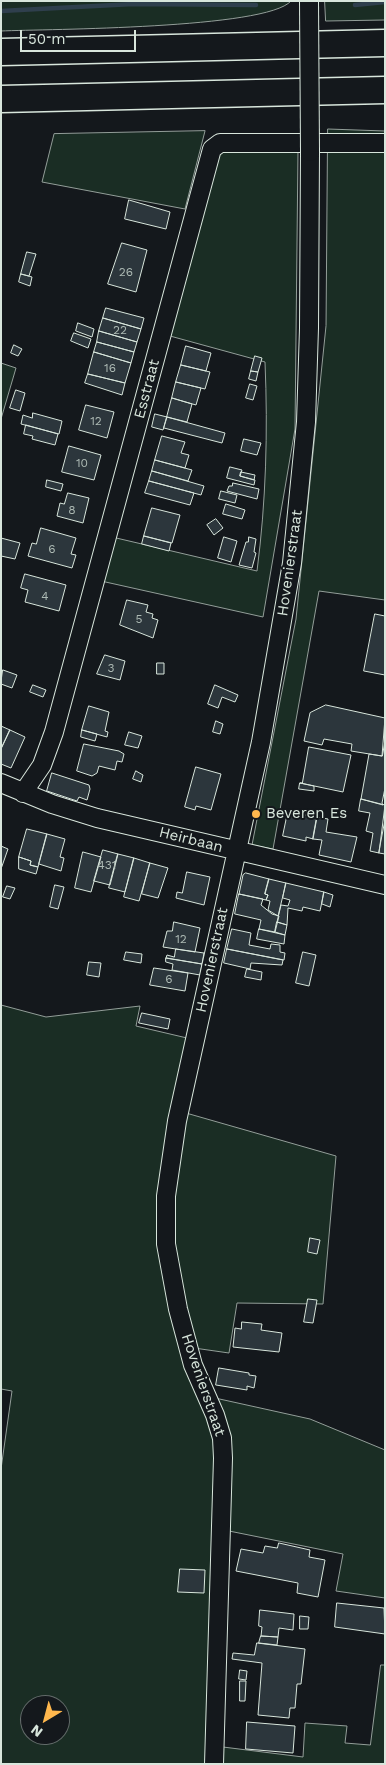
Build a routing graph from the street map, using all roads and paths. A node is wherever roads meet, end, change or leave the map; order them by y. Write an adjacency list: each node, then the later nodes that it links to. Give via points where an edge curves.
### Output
1 (309, 1): 9 (street, Hovenierstraat, bridge, via 306,422 292,563 261,742)
2 (385, 43): 3 (highway)
3 (1, 52)
4 (385, 90): 5 (highway)
5 (1, 99)
6 (385, 142): 8 (street, Esstraat, via 220,143 212,149 54,732 42,765)
7 (1, 783): 8 (street, Heirbaan)
8 (23, 793): 9 (street, Heirbaan, via 97,818)
9 (236, 851): 10 (street, Heirbaan); 11 (street, Hovenierstraat, via 177,1120 166,1196 166,1244 178,1309 193,1365 222,1438)
10 (385, 885)
11 (214, 1764)

